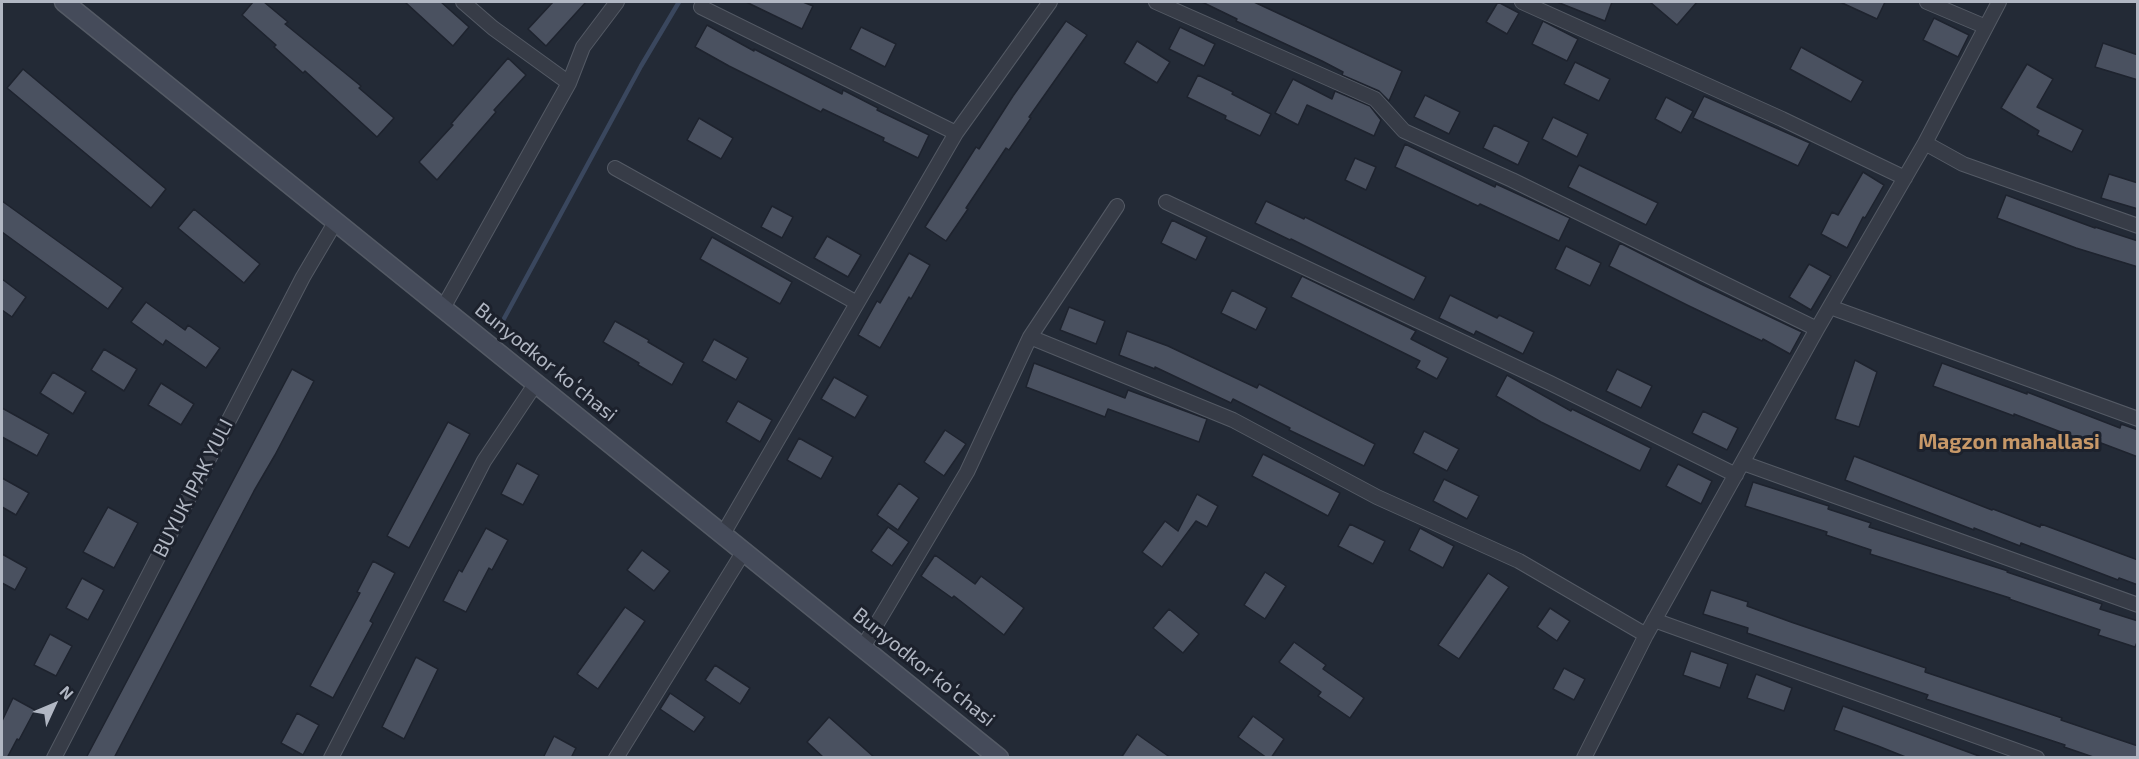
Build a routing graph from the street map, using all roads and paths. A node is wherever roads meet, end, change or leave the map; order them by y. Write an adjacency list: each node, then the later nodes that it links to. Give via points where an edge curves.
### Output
1 (64, 2): 18 (main road, Bunyodkor koʻchasi)
2 (463, 2): 11 (street)
3 (617, 2): 11 (street, via 584,47)
4 (1050, 2): 12 (street)
5 (1156, 2): 23 (street, via 1375,99 1404,131)
6 (1522, 2): 15 (street, via 1782,118)
7 (1928, 2): 10 (street)
8 (1999, 2): 10 (street)
9 (701, 7): 12 (street)
10 (1986, 27): 13 (street)
11 (568, 83): 22 (street)
12 (956, 133): 20 (street)
13 (1925, 143): 15 (street); 19 (street, via 1963,164)
14 (615, 168): 20 (street)
15 (1905, 178): 21 (street)
16 (1166, 202): 27 (street)
17 (1117, 206): 24 (street)
18 (336, 221): 22 (main road, Bunyodkor koʻchasi); 34 (street, BUYUK IPAK YULI, via 303,277)
19 (2138, 226)
20 (857, 303): 28 (street)
21 (1830, 307): 23 (street); 26 (street)
22 (444, 308): 25 (main road, Bunyodkor koʻchasi)
23 (1817, 329): 27 (street)
24 (1030, 337): 32 (street, via 1233,420 1377,497 1519,561); 33 (street, via 967,472)
25 (536, 382): 28 (main road, Bunyodkor koʻchasi); 35 (street, via 484,461)
26 (2138, 419)
27 (1740, 469): 30 (street); 31 (street)
28 (723, 534): 29 (main road, Bunyodkor koʻchasi)
29 (744, 551): 33 (main road, Bunyodkor koʻchasi); 36 (street)
30 (2138, 605)
31 (1654, 620): 32 (street); 39 (street)
32 (1646, 635): 38 (street)
33 (863, 647): 37 (main road, Bunyodkor koʻchasi)
34 (54, 758)
35 (331, 758)
36 (616, 758)
37 (999, 758)
38 (1584, 758)
39 (2037, 758)

